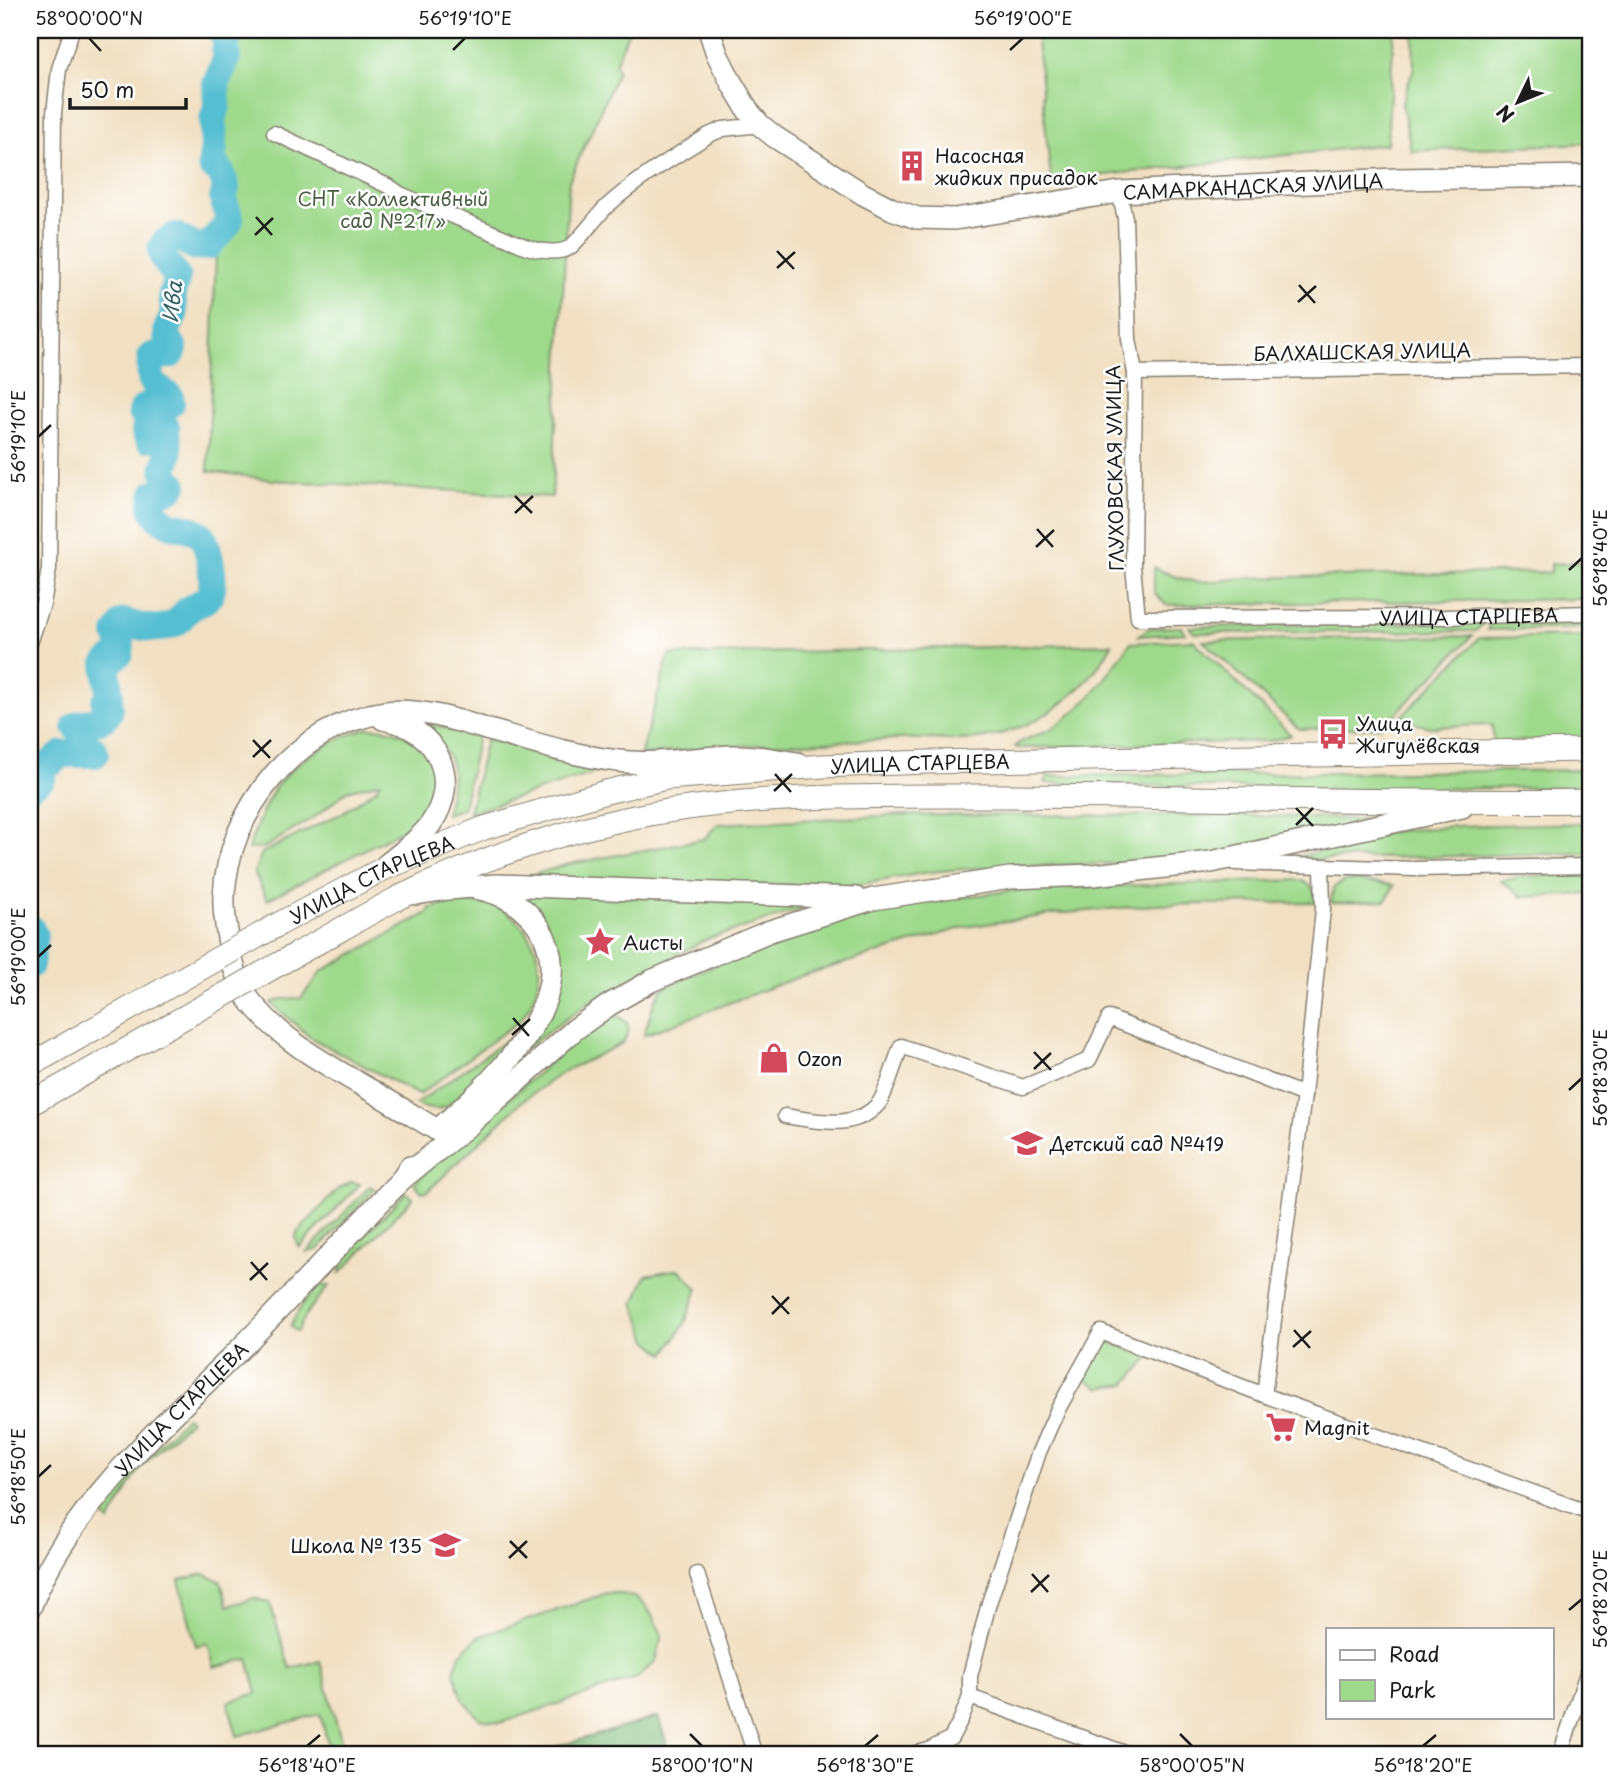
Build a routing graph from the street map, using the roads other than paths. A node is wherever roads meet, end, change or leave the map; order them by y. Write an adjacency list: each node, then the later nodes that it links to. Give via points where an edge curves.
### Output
1 (72, 30): 11 (street, via 59,69 54,113 49,569)
2 (709, 30): 3 (main road, САМАРКАНДСКАЯ УЛИЦА, via 731,82)
3 (760, 125): 4 (street, via 709,135 617,198 573,246 543,251 400,194); 6 (main road, САМАРКАНДСКАЯ УЛИЦА, via 863,194 917,218 956,219)
4 (274, 133)
5 (1590, 176): 6 (main road, САМАРКАНДСКАЯ УЛИЦА, via 1396,179)
6 (1119, 192): 8 (street, ГЛУХОВСКАЯ УЛИЦА, via 1125,218 1129,339)
7 (1590, 366): 8 (street, БАЛХАШСКАЯ УЛИЦА)
8 (1135, 373): 10 (street, ГЛУХОВСКАЯ УЛИЦА, via 1133,566)
9 (1590, 613): 10 (street, УЛИЦА СТАРЦЕВА)
10 (1138, 618)
11 (30, 643)
12 (353, 720): 14 (main road, via 386,712 424,714 618,761 737,756); 20 (main road, via 387,720 415,730 434,749 443,768 444,792 437,814); 29 (main road, via 300,750 263,788 247,814 235,840 225,887 230,952 249,1001 295,1046)
13 (1590, 750): 14 (main road, УЛИЦА СТАРЦЕВА)
14 (823, 765): 20 (main road, УЛИЦА СТАРЦЕВА, via 666,778 606,792 484,828)
15 (1590, 801): 16 (main road, УЛИЦА СТАРЦЕВА)
16 (1485, 802): 17 (main road); 22 (main road, УЛИЦА СТАРЦЕВА, via 890,796 746,802 620,820 564,835 486,860)
17 (1211, 862): 19 (street); 23 (main road, via 1093,875 1010,878)
18 (1590, 866): 19 (street)
19 (1322, 867): 25 (street, via 1323,909)
20 (383, 869): 24 (main road, УЛИЦА СТАРЦЕВА, bridge)
21 (472, 887): 22 (main road); 23 (main road); 29 (main road, УЛИЦА СТАРЦЕВА, via 500,893 536,923 546,942 551,978 544,1005 527,1034 488,1085)
22 (400, 897): 26 (main road, УЛИЦА СТАРЦЕВА, bridge)
23 (873, 899): 28 (main road, via 769,931 640,987 574,1030)
24 (30, 1064)
25 (1304, 1095): 27 (street, via 1109,1018 1089,1060 1023,1087 901,1046 880,1102 856,1120 821,1122); 31 (street)
26 (30, 1104)
27 (785, 1116)
28 (470, 1125): 29 (main road); 30 (main road)
29 (438, 1130): 30 (main road, УЛИЦА СТАРЦЕВА)
30 (403, 1178): 32 (main road, УЛИЦА СТАРЦЕВА)
31 (1264, 1395): 33 (street); 38 (street, via 1101,1332 1039,1452 989,1603 970,1676)
32 (86, 1510): 34 (main road); 36 (main road, УЛИЦА СТАРЦЕВА, via 54,1555)
33 (1590, 1513)
34 (30, 1570)
35 (697, 1574): 39 (street)
36 (30, 1608)
37 (1590, 1664): 42 (street)
38 (970, 1697): 40 (street, via 951,1738); 41 (street)
39 (755, 1755)
40 (909, 1755)
41 (1131, 1755)
42 (1560, 1755)

